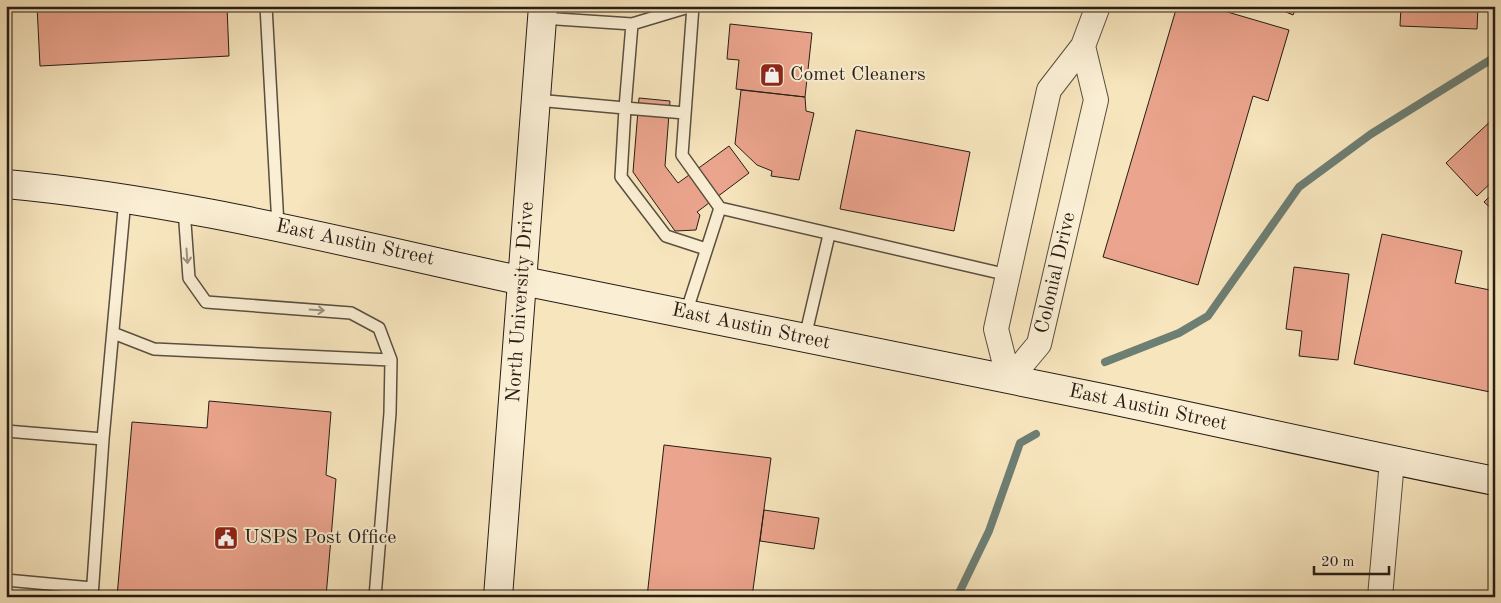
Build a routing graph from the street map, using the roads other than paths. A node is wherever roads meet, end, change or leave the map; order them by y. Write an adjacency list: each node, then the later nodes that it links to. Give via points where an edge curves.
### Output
1 (266, 6): 14 (lane)
2 (692, 6): 5 (lane); 9 (lane)
3 (1098, 6): 6 (street)
4 (542, 12): 5 (lane); 7 (main road, North University Drive)
5 (632, 24): 8 (lane)
6 (1083, 46): 17 (street, via 1049,90); 23 (street, Colonial Drive, via 1096,100 1039,344)
7 (536, 100): 8 (lane); 18 (main road, North University Drive)
8 (625, 108): 9 (lane); 16 (lane, via 621,177 666,236)
9 (685, 113): 13 (lane, via 682,155)
10 (6, 184): 11 (main road, East Austin Street)
11 (125, 199): 12 (main road, East Austin Street); 20 (lane)
12 (184, 207): 14 (main road, East Austin Street); 22 (lane, one-way to 22, via 189,278 206,302 351,313 379,328)
13 (720, 208): 15 (lane); 16 (lane)
14 (278, 226): 18 (main road, East Austin Street)
15 (829, 235): 17 (lane); 21 (lane)
16 (706, 249): 19 (lane)
17 (1008, 275): 23 (street, via 996,329)
18 (522, 280): 19 (main road, East Austin Street); 31 (main road, North University Drive)
19 (686, 313): 21 (main road, East Austin Street)
20 (112, 333): 22 (lane, via 154,349); 25 (lane)
21 (805, 337): 23 (main road, East Austin Street)
22 (391, 360): 30 (lane, via 390,413)
23 (1009, 380): 26 (main road, East Austin Street)
24 (6, 431): 25 (lane)
25 (103, 439): 29 (lane)
26 (1392, 461): 27 (main road, East Austin Street); 32 (street)
27 (1495, 481)
28 (6, 580): 29 (lane)
29 (92, 593)
30 (375, 597)
31 (498, 597)
32 (1380, 597)

